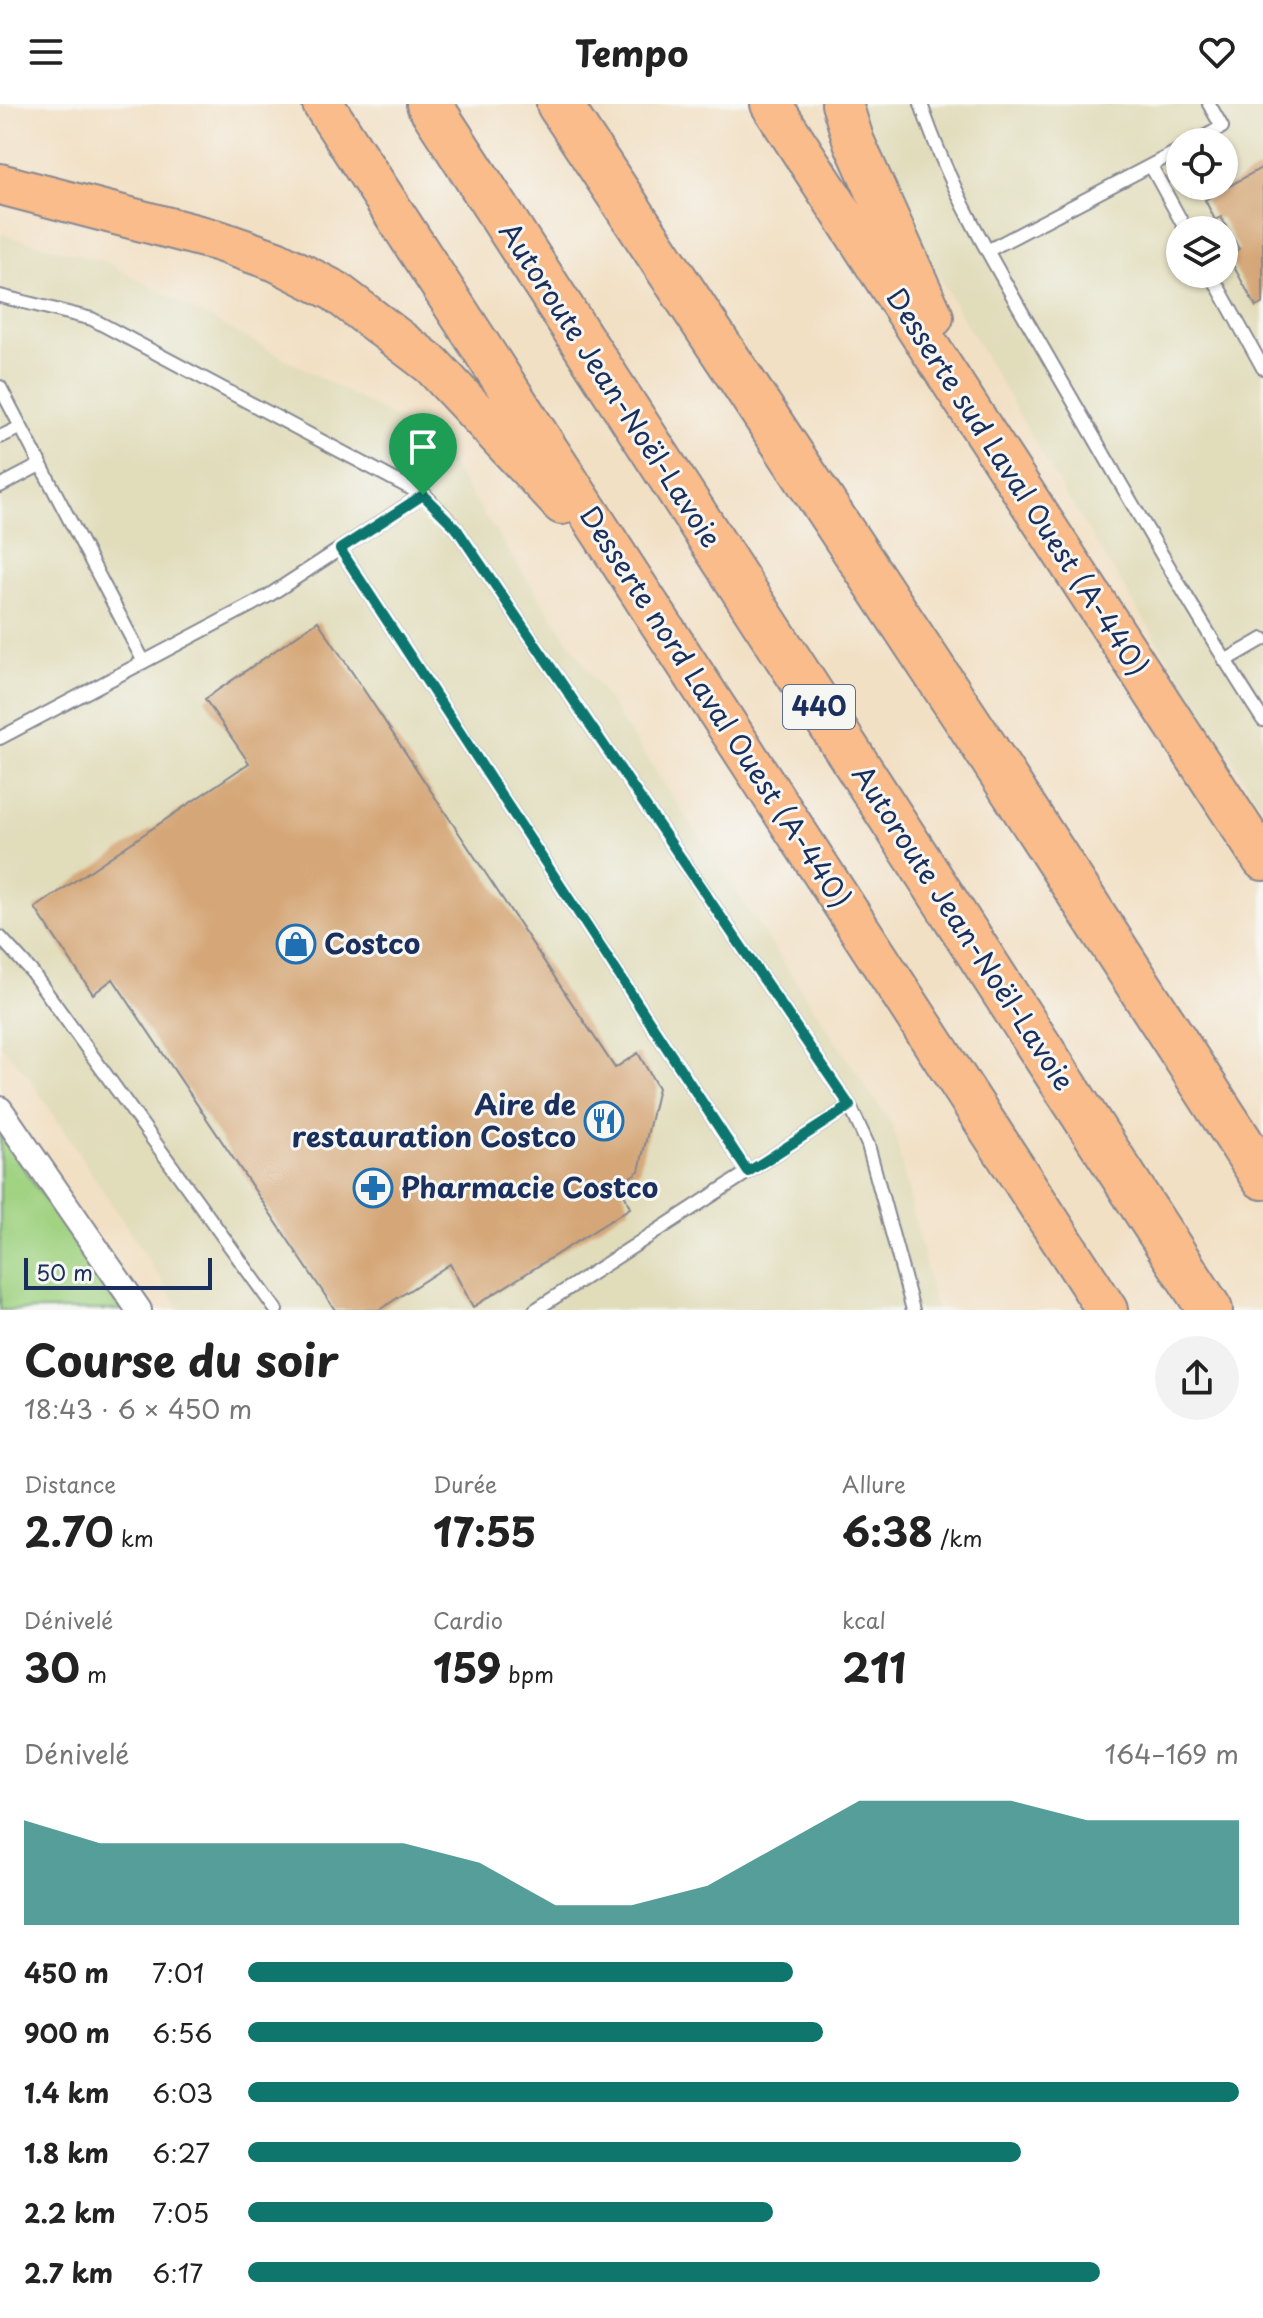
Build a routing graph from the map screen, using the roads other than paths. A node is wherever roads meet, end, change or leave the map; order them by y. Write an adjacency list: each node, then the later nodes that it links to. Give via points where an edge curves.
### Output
1 (323, 104): 25 (main road, Desserte nord Laval Ouest (A-440))
2 (429, 104): 42 (highway, Autoroute Jean-Noël-Lavoie / 440)
3 (559, 104): 36 (highway)
4 (771, 104): 19 (main road, Desserte sud Laval Ouest (A-440))
5 (842, 104): 19 (main road, via 854,142)
6 (921, 104): 13 (lane, via 945,172)
7 (1209, 104): 8 (lane)
8 (1220, 128)
9 (1166, 158): 10 (lane)
10 (1151, 166): 12 (lane); 13 (lane)
11 (0, 184): 25 (main road, via 219,241 276,261 335,291 432,365)
12 (1178, 216)
13 (987, 251): 27 (lane)
14 (1219, 288): 16 (lane)
15 (0, 296): 23 (lane, via 92,319)
16 (1263, 368)
17 (1, 391): 18 (lane)
18 (21, 427): 20 (lane); 21 (lane)
19 (983, 429): 31 (main road, Desserte sud Laval Ouest (A-440))
20 (0, 437)
21 (40, 465): 22 (lane); 28 (lane)
22 (0, 486)
23 (423, 495): 24 (lane); 33 (lane, via 465,540)
24 (340, 549): 28 (lane, via 268,596); 35 (lane)
25 (626, 570): 41 (main road, Desserte nord Laval Ouest (A-440))
26 (1263, 639): 27 (lane)
27 (1225, 661): 29 (lane)
28 (144, 662): 30 (lane)
29 (1263, 720)
30 (0, 738)
31 (1263, 860)
32 (0, 937): 38 (lane, via 31,971)
33 (850, 1106): 35 (lane); 40 (lane, via 868,1145)
34 (0, 1109): 37 (street)
35 (748, 1172): 39 (lane)
36 (1263, 1177)
37 (139, 1310)
38 (276, 1310)
39 (535, 1310)
40 (913, 1310)
41 (1107, 1310)
42 (1210, 1310)

